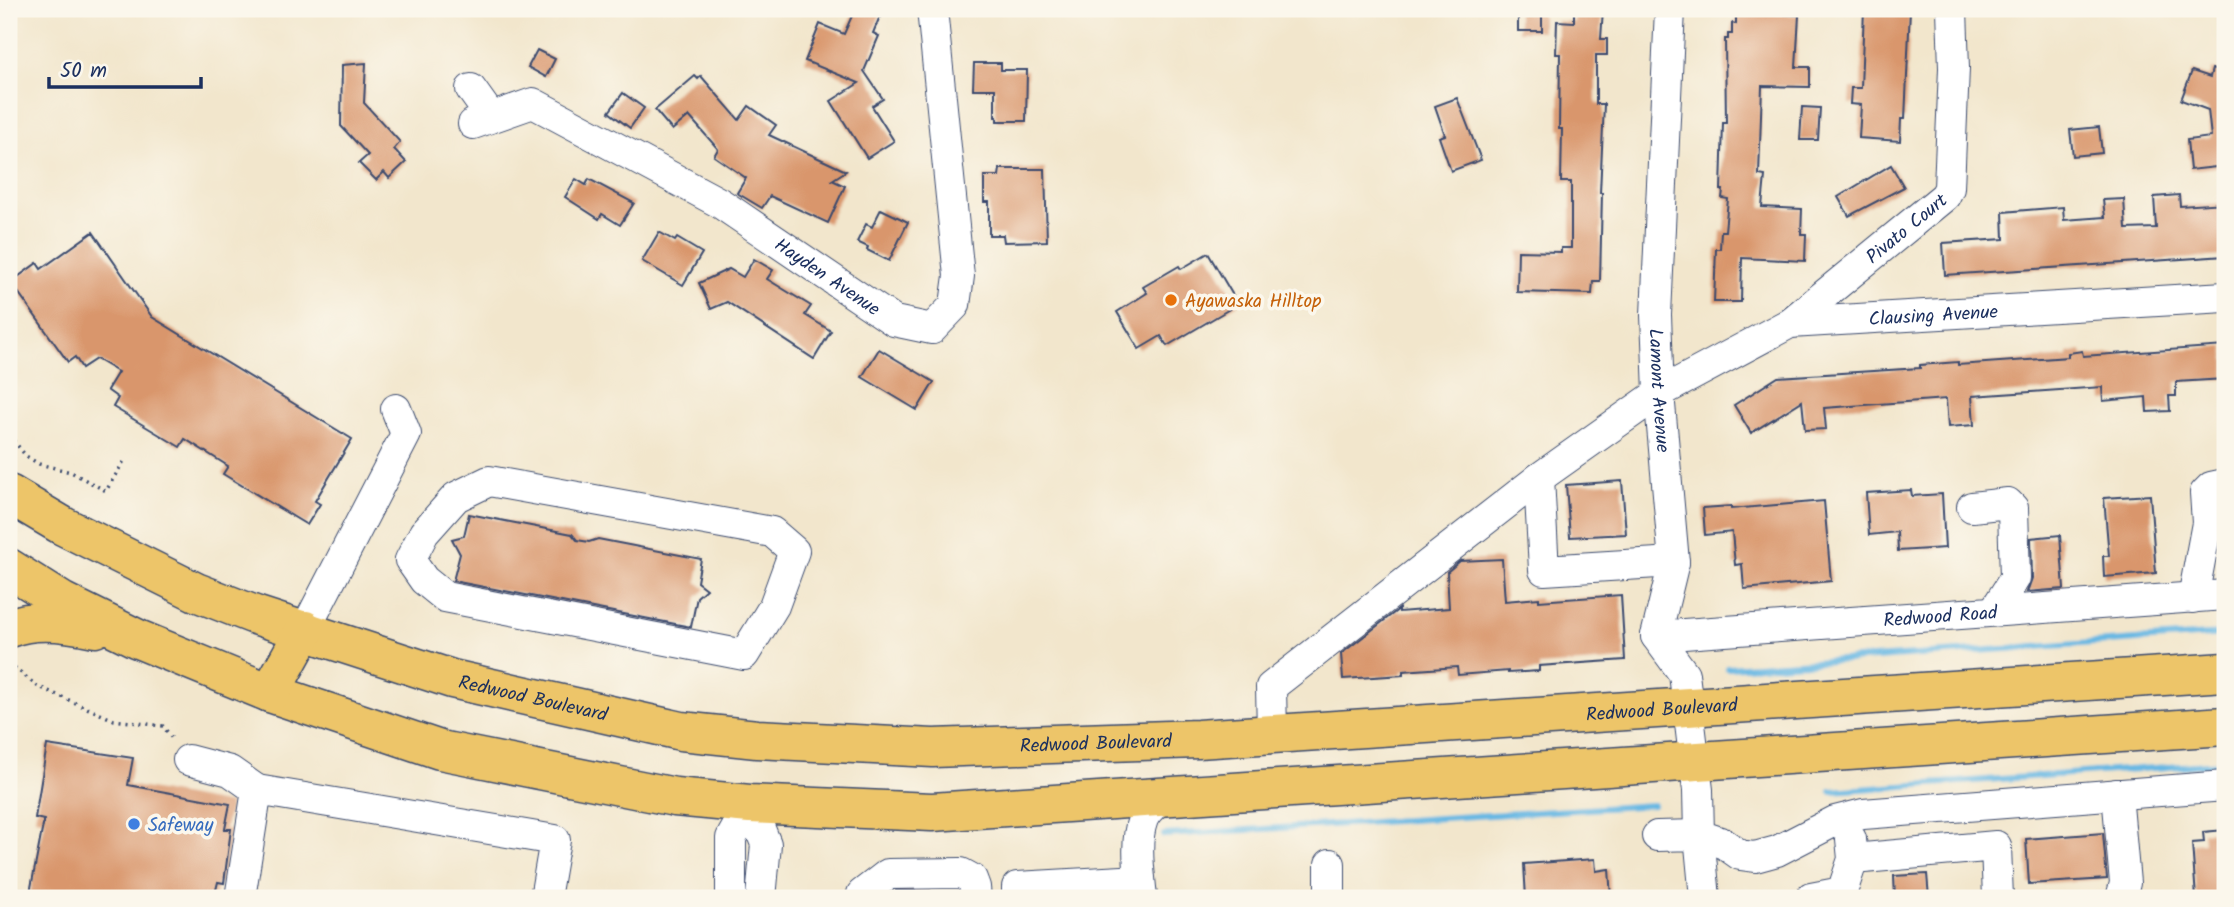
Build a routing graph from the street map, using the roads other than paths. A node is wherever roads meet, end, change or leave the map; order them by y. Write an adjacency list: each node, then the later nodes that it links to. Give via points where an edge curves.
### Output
1 (932, 9): 4 (street, Hayden Avenue, via 958,276 954,305 932,329 894,321 720,203 533,103 482,120)
2 (1670, 9): 7 (street, Lamont Avenue, via 1656,316)
3 (1952, 10): 6 (street, Pivato Court, via 1954,68 1945,196)
4 (471, 89)
5 (2225, 297): 6 (street, Clausing Avenue)
6 (1790, 323): 7 (street, Clausing Avenue)
7 (1659, 393): 9 (street, Clausing Avenue); 13 (street, Lamont Avenue)
8 (396, 410): 19 (street, via 406,434)
9 (1539, 478): 13 (street, via 1544,570); 27 (street, Clausing Avenue, via 1271,687)
10 (2225, 484): 15 (street, via 2204,493 2207,523)
11 (9, 494): 19 (main road, Redwood Boulevard, via 196,592)
12 (1972, 507): 17 (street, via 2008,503 2013,508 2015,578)
13 (1674, 562): 20 (street, Lamont Avenue)
14 (9, 568): 21 (main road)
15 (2175, 594): 16 (street, Redwood Road); 17 (street, Redwood Road)
16 (2225, 596)
17 (1994, 611): 20 (street, Redwood Road)
18 (9, 628): 21 (main road, via 38,621 83,625)
19 (305, 630): 24 (main road); 27 (main road, Redwood Boulevard, via 452,679 681,731 745,738 933,748 1198,739)
20 (1656, 636): 25 (street, via 1684,674)
21 (138, 639): 24 (main road)
22 (744, 655): 22 (street, via 774,606 794,551 772,532 489,481 456,497 424,533 410,560 424,580 445,597)
23 (2225, 672): 25 (main road, Redwood Boulevard)
24 (270, 693): 34 (main road, via 440,750 675,797)
25 (1688, 707): 27 (main road, Redwood Boulevard); 29 (street)
26 (2225, 726): 29 (main road)
27 (1272, 732)
28 (188, 760): 31 (street, via 230,771)
29 (1695, 760): 33 (main road); 36 (street)
30 (2225, 786): 32 (street)
31 (257, 790): 43 (street); 44 (street, via 555,840)
32 (2117, 794): 35 (street, via 1939,806); 52 (street, via 2126,883)
33 (1161, 798): 34 (main road, via 932,812); 40 (street, via 1143,820)
34 (750, 804): 45 (street, via 731,838); 46 (street, via 766,844)
35 (1849, 818): 36 (street, via 1755,857 1740,855); 38 (street)
36 (1699, 835): 37 (street); 50 (street)
37 (1657, 836)
38 (1853, 859): 42 (street, via 1842,892); 51 (street, via 1996,846)
39 (1330, 864): 49 (street)
40 (1141, 889): 48 (street, via 1017,887)
41 (862, 894): 47 (street, via 888,874 961,873 972,879)
42 (1826, 897)
43 (240, 898)
44 (545, 898)
45 (731, 898)
46 (761, 898)
47 (976, 898)
48 (1017, 898)
49 (1329, 898)
50 (1704, 898)
51 (1998, 898)
52 (2121, 898)

